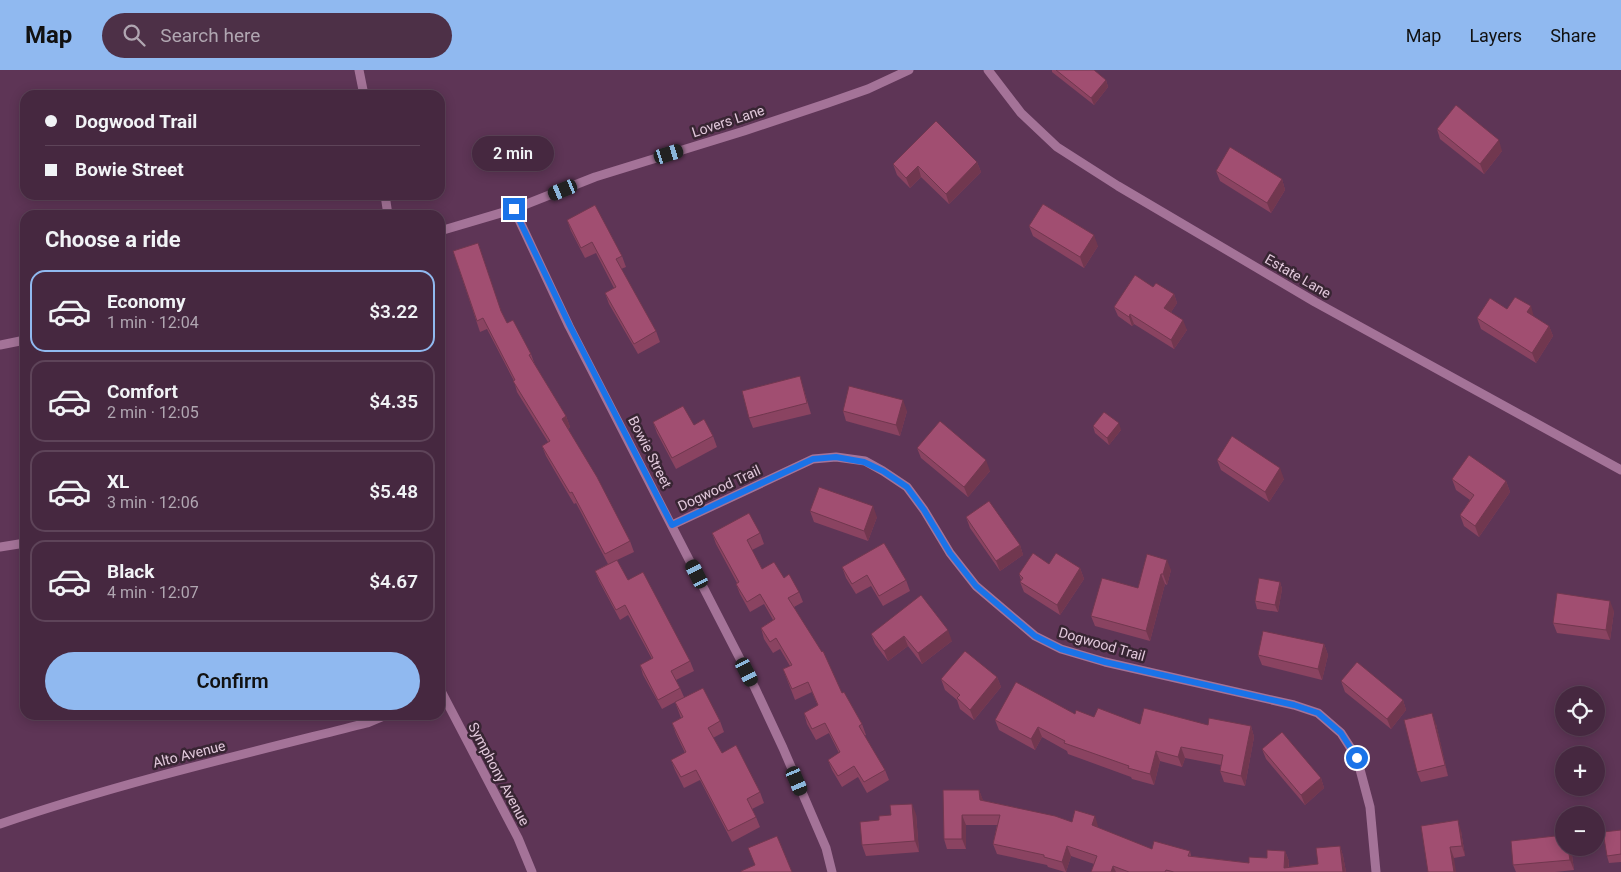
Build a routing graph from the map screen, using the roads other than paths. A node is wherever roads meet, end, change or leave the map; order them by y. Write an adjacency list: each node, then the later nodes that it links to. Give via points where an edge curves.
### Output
1 (359, 70): 4 (street)
2 (909, 70): 5 (street, Lovers Lane, via 836,100 595,177)
3 (988, 70): 9 (street, Estate Lane, via 1021,113 1056,147 1315,302)
4 (363, 90)
5 (514, 209): 6 (street, Lovers Lane); 10 (street, Bowie Street)
6 (445, 230)
7 (20, 341): 8 (street)
8 (0, 345)
9 (1621, 470)
10 (672, 525): 17 (street, Bowie Street, via 783,748 826,848); 18 (street, Dogwood Trail, via 813,459 836,457 864,462 883,471 907,487 976,586 1035,636 1061,649 1105,662 1318,713 1341,733 1357,758 1370,807)
11 (20, 544): 12 (street)
12 (0, 547)
13 (445, 699): 16 (street, Symphony Avenue, via 518,838)
14 (374, 720): 15 (street, Alto Avenue, via 89,795)
15 (0, 824)
16 (532, 872)
17 (832, 872)
18 (1376, 872)

